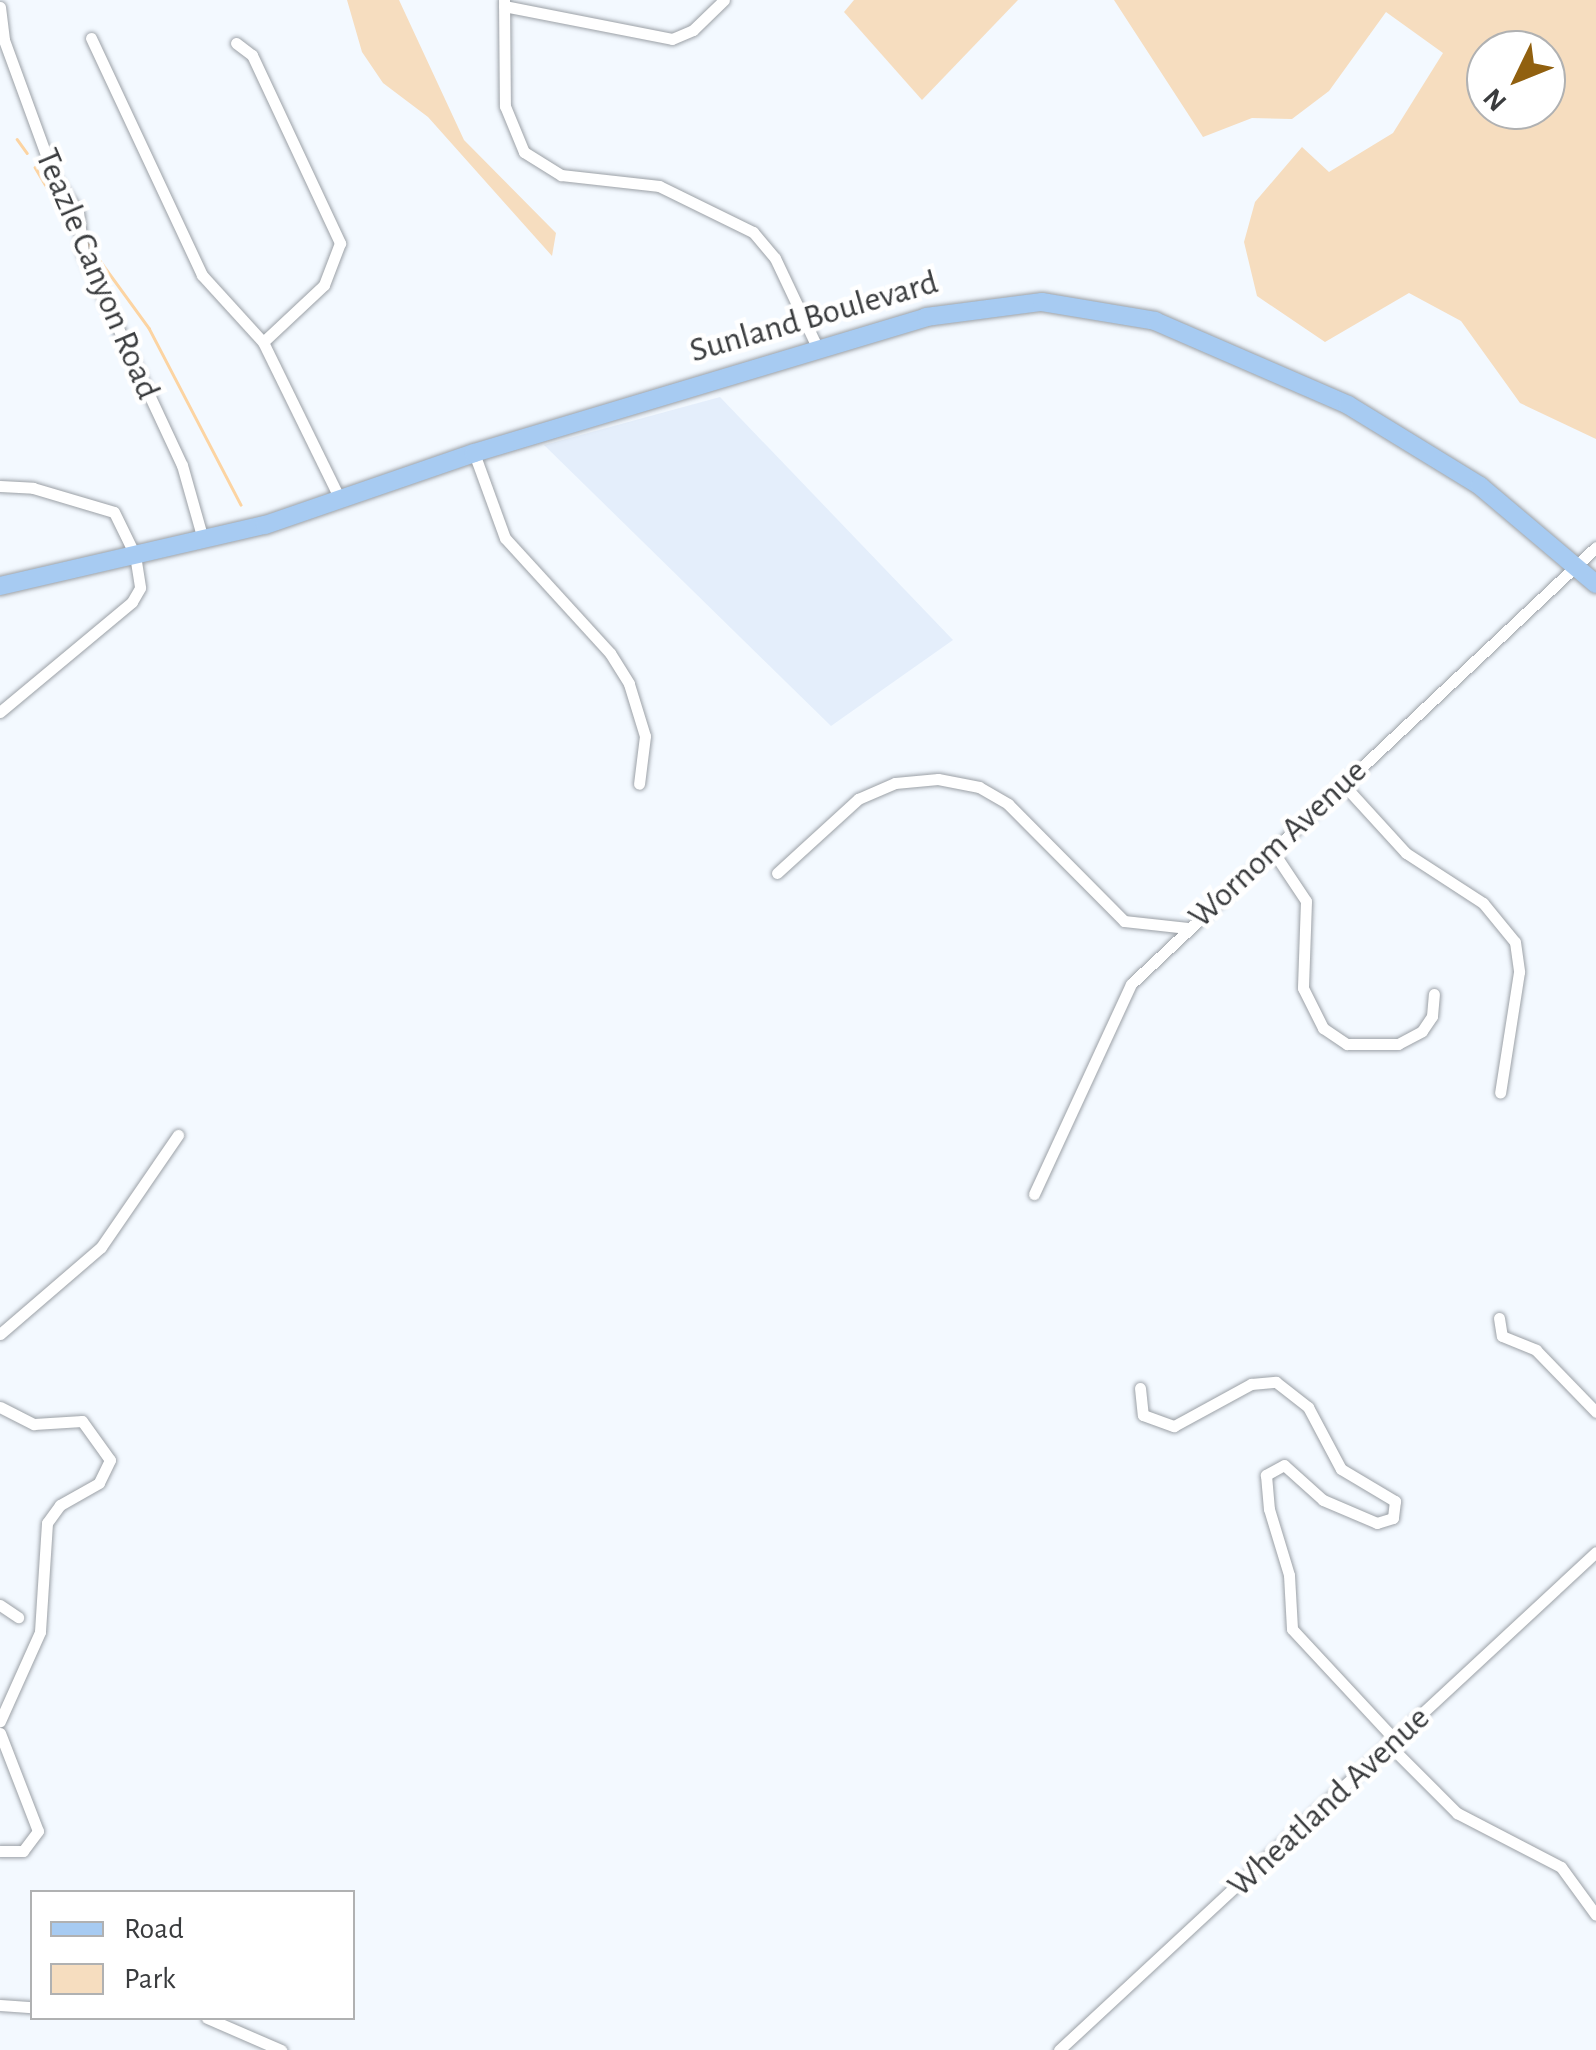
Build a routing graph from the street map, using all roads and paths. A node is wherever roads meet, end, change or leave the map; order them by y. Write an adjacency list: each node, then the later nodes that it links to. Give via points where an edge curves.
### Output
1 (724, 0): 2 (street, via 694,30 672,39)
2 (504, 3): 7 (street, via 505,106 524,152 561,175 659,186 753,232 775,258)
3 (0, 7): 11 (street, Teazle Canyon Road, via 4,40 54,177 78,212 83,253 182,465)
4 (91, 38): 6 (street, via 202,275)
5 (236, 43): 6 (street, via 252,55 340,243 324,285)
6 (262, 342): 10 (street)
7 (818, 348): 8 (main road, Sunland Boulevard); 14 (main road, Sunland Boulevard, via 992,304 1072,304 1156,321 1403,435 1480,486)
8 (474, 453): 10 (main road, Sunland Boulevard); 19 (street, via 504,538 629,684 645,736)
9 (0, 486): 13 (street, via 114,512)
10 (341, 500): 11 (main road, Sunland Boulevard)
11 (203, 539): 13 (main road, Sunland Boulevard)
12 (1596, 547): 14 (street, Wornom Avenue)
13 (135, 555): 16 (main road, Sunland Boulevard); 17 (street, via 140,588 132,602)
14 (1576, 567): 15 (main road, Sunland Boulevard); 18 (street, Wornom Avenue)
15 (1596, 584)
16 (0, 586)
17 (0, 712)
18 (1342, 783): 20 (street, Wornom Avenue); 24 (street, via 1406,854 1483,903 1515,942 1519,972)
19 (639, 784)
20 (1272, 850): 22 (street, Wornom Avenue); 23 (street, via 1306,901 1302,988 1323,1028 1347,1044 1398,1044 1422,1031)
21 (777, 873): 22 (street, via 858,799 914,780 950,780 1008,804 1124,921)
22 (1188, 928): 26 (street, Wornom Avenue, via 1131,984)
23 (1434, 994)
24 (1500, 1093)
25 (178, 1135): 28 (street, via 101,1246)
26 (1034, 1194)
27 (1499, 1318): 31 (street, via 1502,1336 1536,1350)
28 (0, 1334)
29 (1140, 1388): 37 (street, via 1143,1415 1174,1426 1251,1384 1276,1382 1308,1407 1341,1469 1395,1502 1393,1518 1377,1524 1323,1500 1284,1465 1266,1475 1269,1509 1290,1575 1292,1630)
30 (0, 1406): 35 (street, via 34,1424 82,1421 110,1460 99,1483 60,1505 47,1522 40,1632)
31 (1596, 1412)
32 (1596, 1552): 37 (street, Wheatland Avenue)
33 (0, 1605): 34 (street)
34 (18, 1617)
35 (0, 1721)
36 (0, 1734): 38 (street, via 38,1831 23,1851)
37 (1393, 1744): 39 (street, via 1457,1814 1562,1867); 44 (street, Wheatland Avenue)
38 (0, 1851)
39 (1596, 1916)
40 (0, 2006): 41 (street)
41 (30, 2007)
42 (212, 2020): 43 (street)
43 (281, 2050)
44 (1059, 2050)

